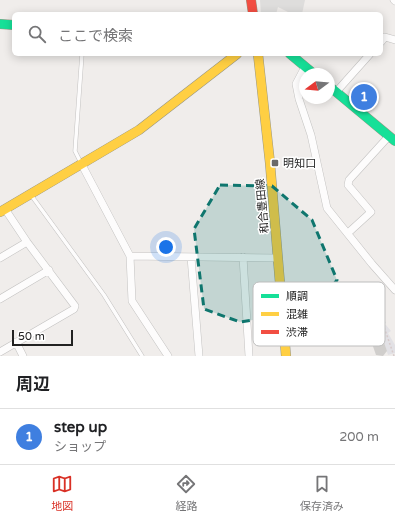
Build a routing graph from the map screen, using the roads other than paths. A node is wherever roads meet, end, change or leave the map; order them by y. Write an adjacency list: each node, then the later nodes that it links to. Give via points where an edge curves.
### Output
1 (251, 0): 2 (street)
2 (253, 12)
3 (0, 24): 4 (street)
4 (12, 25)
5 (383, 40): 6 (street, via 385,37)
6 (395, 40)
7 (82, 56): 15 (lane, via 76,151)
8 (234, 56): 15 (street, via 151,122)
9 (258, 56): 24 (street, 和合豊田線)
10 (292, 56): 12 (street)
11 (368, 56): 13 (street)
12 (305, 67): 18 (street, via 296,84 311,135 327,208)
13 (337, 91): 14 (street)
14 (392, 138): 18 (street, via 349,180 348,184 371,212)
15 (81, 163): 16 (street); 20 (street)
16 (30, 194): 17 (street); 33 (lane, via 104,295)
17 (2, 211): 19 (street)
18 (348, 233): 27 (street)
19 (27, 242): 23 (street); 25 (street)
20 (130, 256): 21 (street); 34 (street, via 132,301)
21 (191, 257): 22 (street); 35 (street)
22 (244, 257): 24 (street); 36 (street)
23 (0, 258)
24 (278, 258): 26 (street, 和合豊田線)
25 (49, 270): 28 (street); 29 (street, via 75,306 74,309)
26 (280, 282)
27 (395, 290)
28 (0, 299)
29 (16, 342): 31 (street); 32 (street)
30 (285, 346): 37 (street, 和合豊田線)
31 (0, 352)
32 (23, 356)
33 (142, 356)
34 (168, 356)
35 (199, 356)
36 (249, 356)
37 (286, 356)

